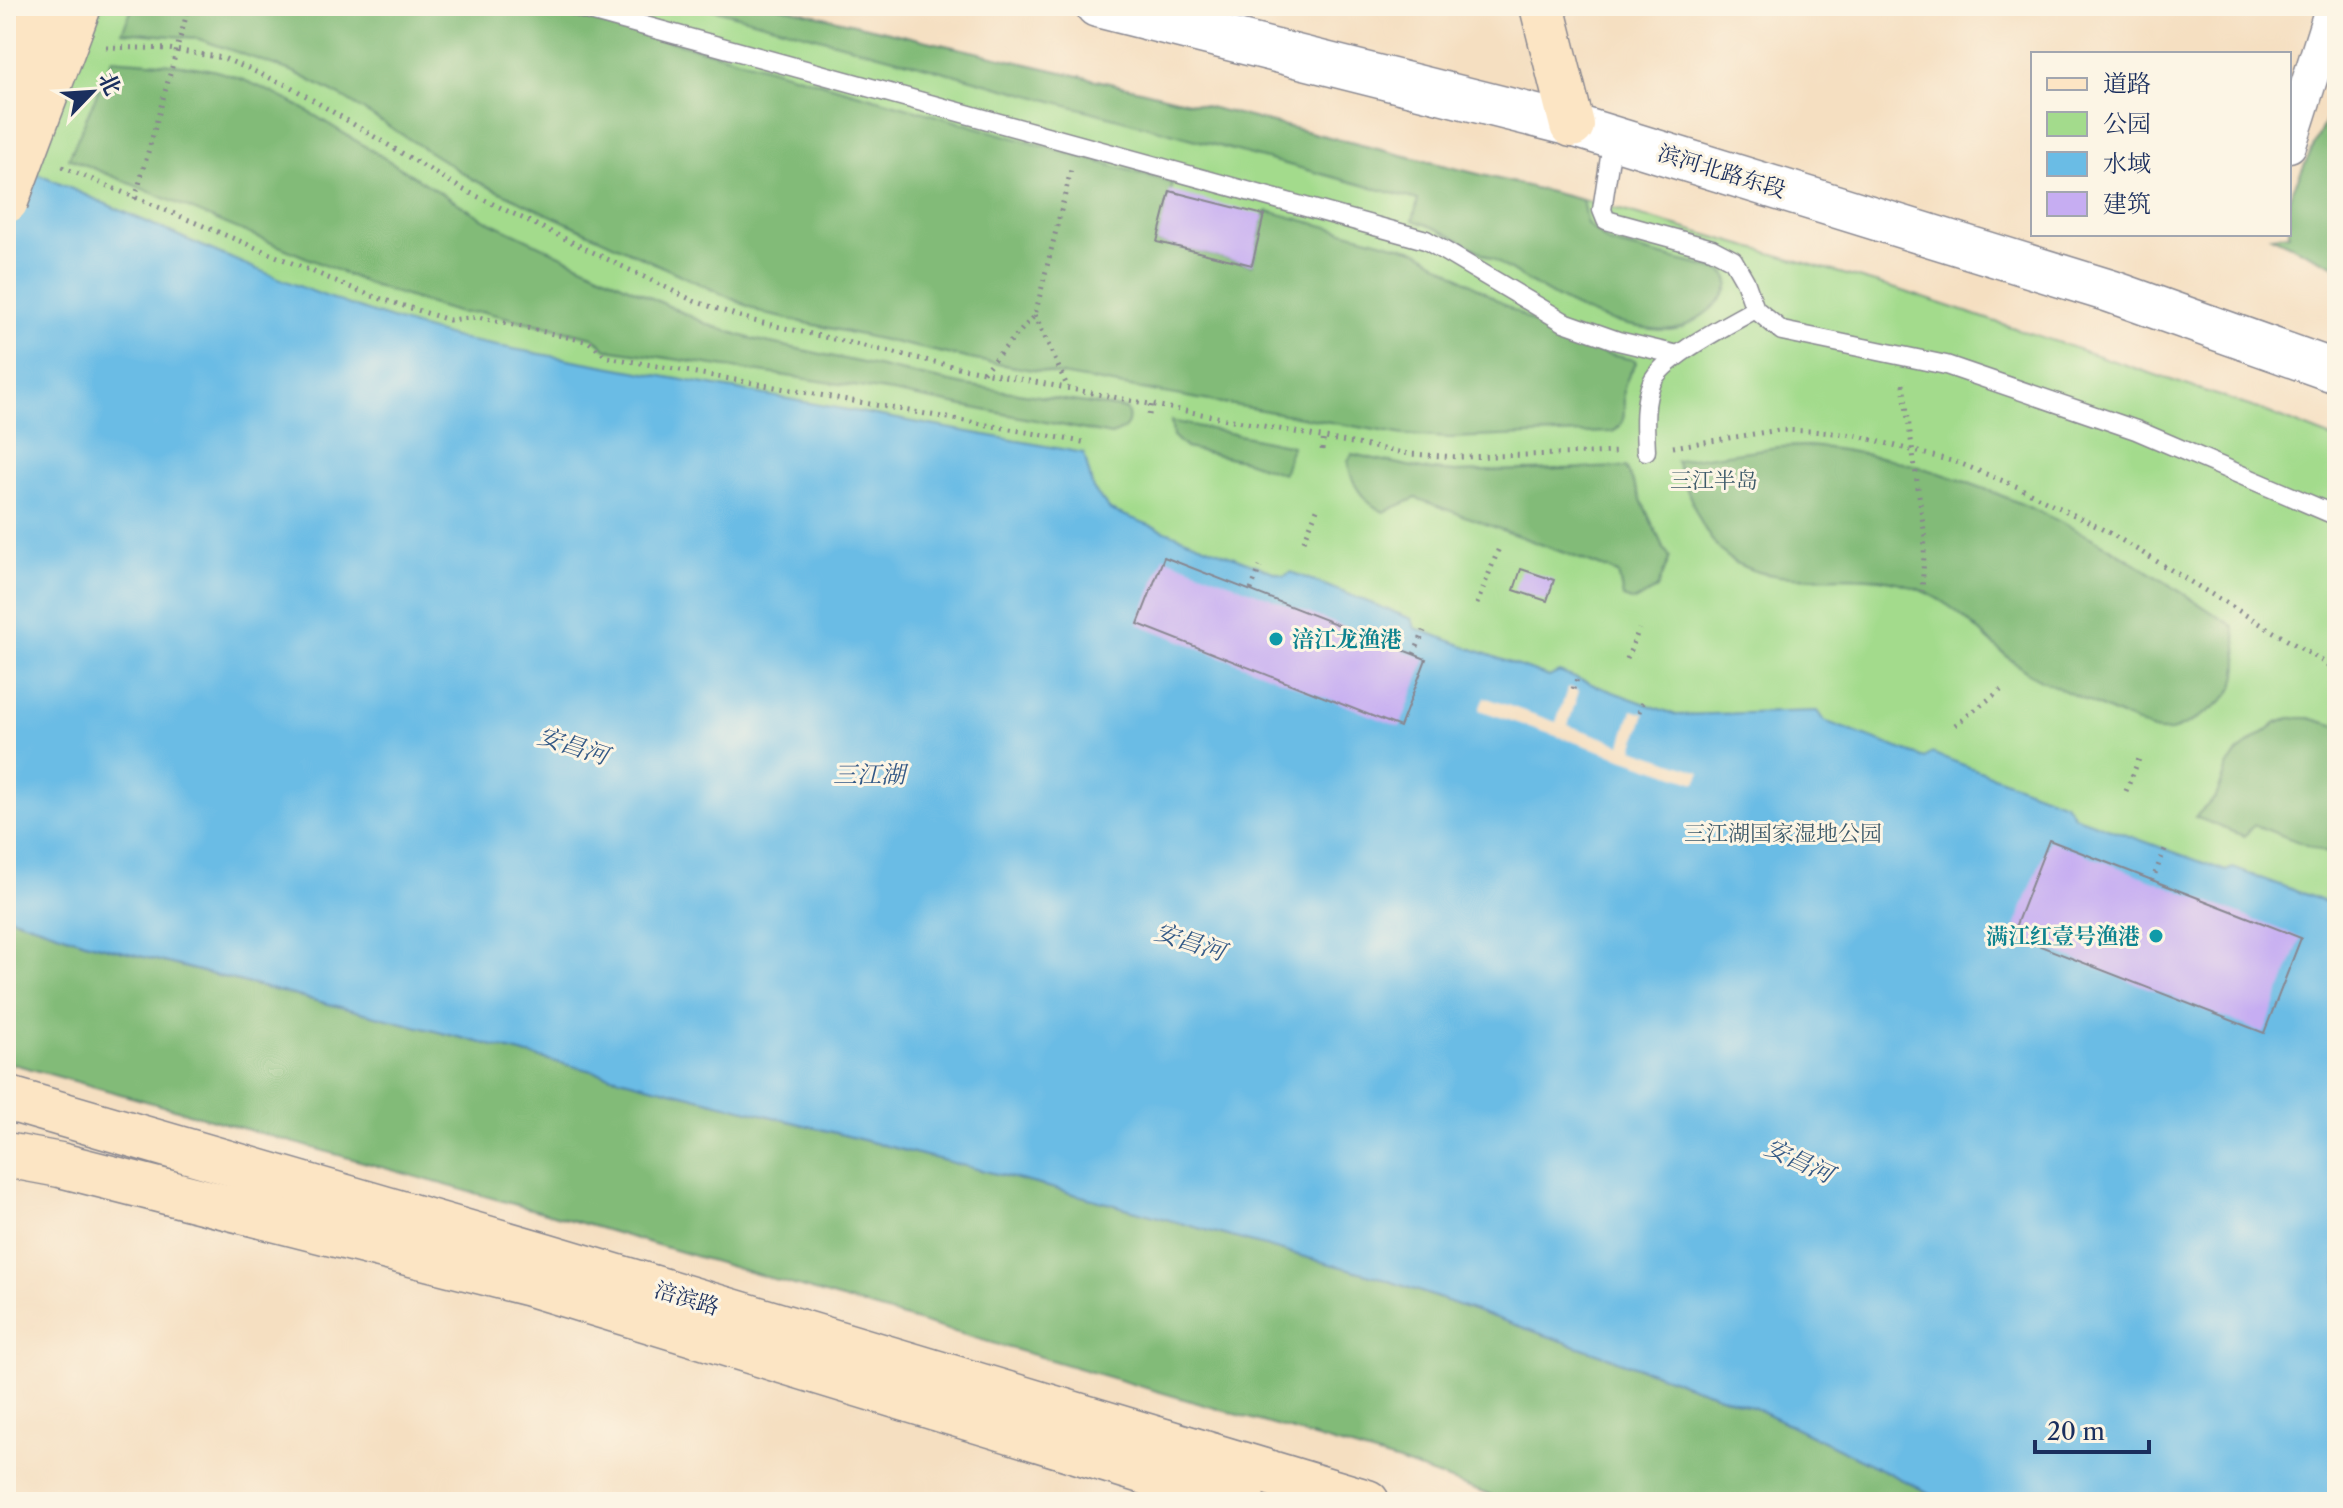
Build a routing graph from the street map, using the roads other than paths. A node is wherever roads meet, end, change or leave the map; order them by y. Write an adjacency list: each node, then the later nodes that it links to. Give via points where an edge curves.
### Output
1 (44, 6): 8 (main road, bridge)
2 (79, 6): 11 (main road, bridge)
3 (572, 6): 13 (lane, via 1426,240 1564,322)
4 (1097, 6): 9 (street, 滨河北路东段)
5 (1514, 6): 9 (main road)
6 (1542, 6): 9 (main road)
7 (2333, 6): 10 (street)
8 (6, 103)
9 (1576, 126): 12 (lane, via 1606,220 1712,249 1733,260); 14 (street, 滨河北路东段, via 2110,291)
10 (2291, 139)
11 (6, 201)
12 (1755, 309): 13 (lane); 16 (lane, via 1782,331 1946,365 2136,430)
13 (1678, 355): 15 (lane, via 1653,380 1644,417)
14 (2337, 372)
15 (1646, 451)
16 (2337, 516)
17 (6, 1098): 20 (main road, 涪滨路)
18 (6, 1155): 19 (main road, 涪滨路, via 530,1284)
19 (1243, 1502)
20 (1367, 1502)

